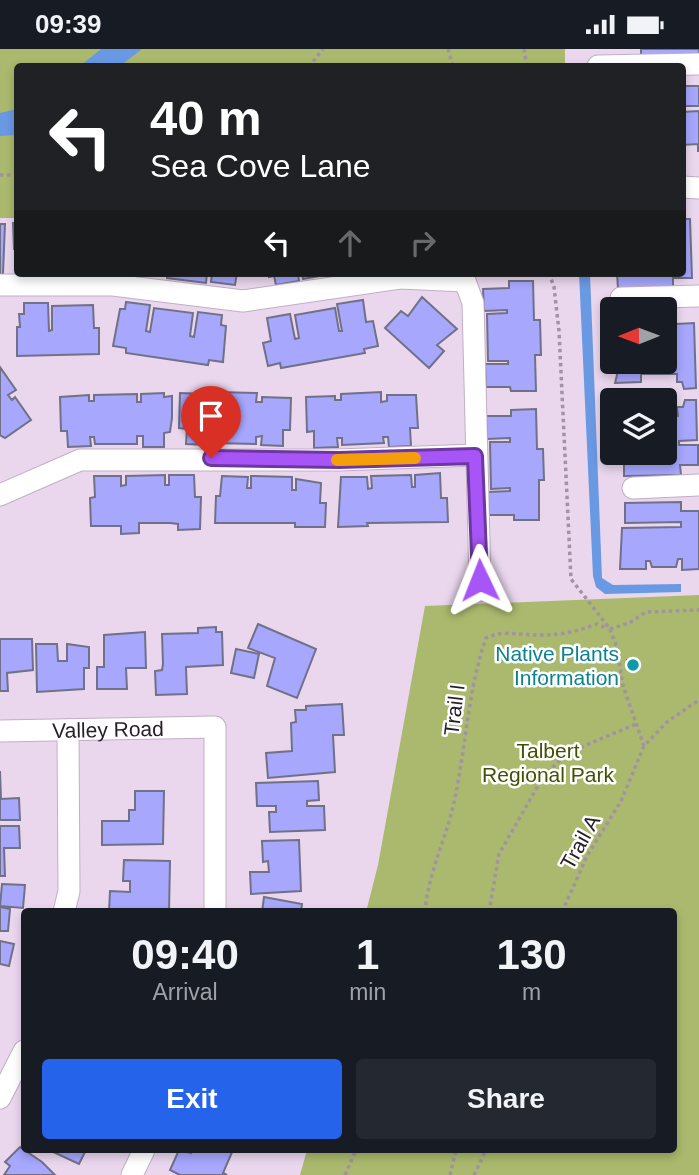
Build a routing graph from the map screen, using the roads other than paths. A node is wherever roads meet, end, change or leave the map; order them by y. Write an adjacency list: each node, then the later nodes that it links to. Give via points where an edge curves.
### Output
1 (0, 285): 4 (street, via 113,285 243,301 400,278 465,281 473,303)
2 (699, 296): 3 (street)
3 (660, 297)
4 (475, 456): 6 (street, via 80,460); 8 (street)
5 (699, 485): 7 (street)
6 (2, 488)
7 (634, 488)
8 (480, 580)
9 (68, 730): 10 (street, Valley Road); 11 (street, via 69,891); 12 (street, Valley Road, via 215,727)
10 (0, 731)
11 (65, 908)
12 (215, 908)
13 (21, 1057): 14 (street)
14 (0, 1098)
15 (143, 1153): 16 (street)
16 (132, 1175)

